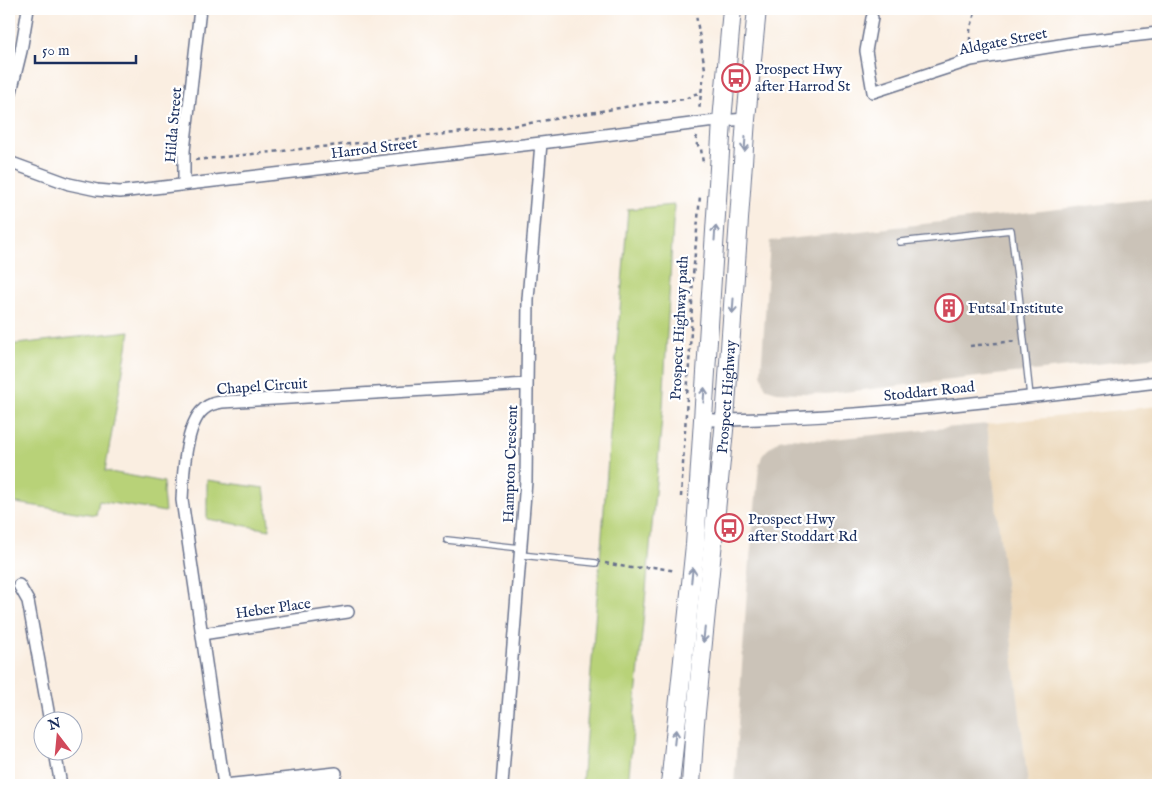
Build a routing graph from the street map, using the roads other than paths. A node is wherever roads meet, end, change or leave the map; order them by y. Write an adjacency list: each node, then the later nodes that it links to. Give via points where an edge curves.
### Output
1 (28, 9): 7 (street)
2 (200, 9): 12 (street, Hilda Street, via 184,151)
3 (732, 9): 9 (main road, Prospect Highway)
4 (757, 9): 8 (main road, Prospect Highway)
5 (872, 18): 6 (street, Aldgate Street, via 866,51 873,92 971,60 1078,42)
6 (1158, 33)
7 (9, 100)
8 (746, 119): 9 (street, Harrod Street); 18 (main road, Prospect Highway, one-way to 18)
9 (722, 121): 10 (street, Harrod Street); 17 (main road, Prospect Highway, one-way to 9)
10 (541, 143): 12 (street, Harrod Street); 15 (street, Hampton Crescent, via 528,299)
11 (9, 162): 12 (street, Harrod Street, via 97,190 120,192)
12 (184, 184)
13 (900, 242): 16 (lane, via 1011,230)
14 (1158, 382): 16 (street, Stoddart Road)
15 (527, 384): 20 (street, Hampton Crescent); 24 (street, Chapel Circuit, via 222,402 204,409 190,434 182,500)
16 (1030, 396): 18 (street, Stoddart Road, via 831,416)
17 (702, 420): 18 (street, Stoddart Road); 31 (main road, Prospect Highway, one-way to 17, via 695,545)
18 (725, 420): 32 (main road, Prospect Highway, one-way to 32)
19 (447, 540): 20 (lane)
20 (521, 552): 21 (lane); 30 (street, Hampton Crescent)
21 (596, 563)
22 (20, 585): 25 (street, via 28,601)
23 (348, 612): 24 (street, Heber Place)
24 (202, 634): 29 (street, Chapel Circuit)
25 (48, 712)
26 (57, 762): 28 (street)
27 (336, 773): 29 (street)
28 (61, 785)
29 (224, 785)
30 (502, 785)
31 (670, 785)
32 (691, 785)

